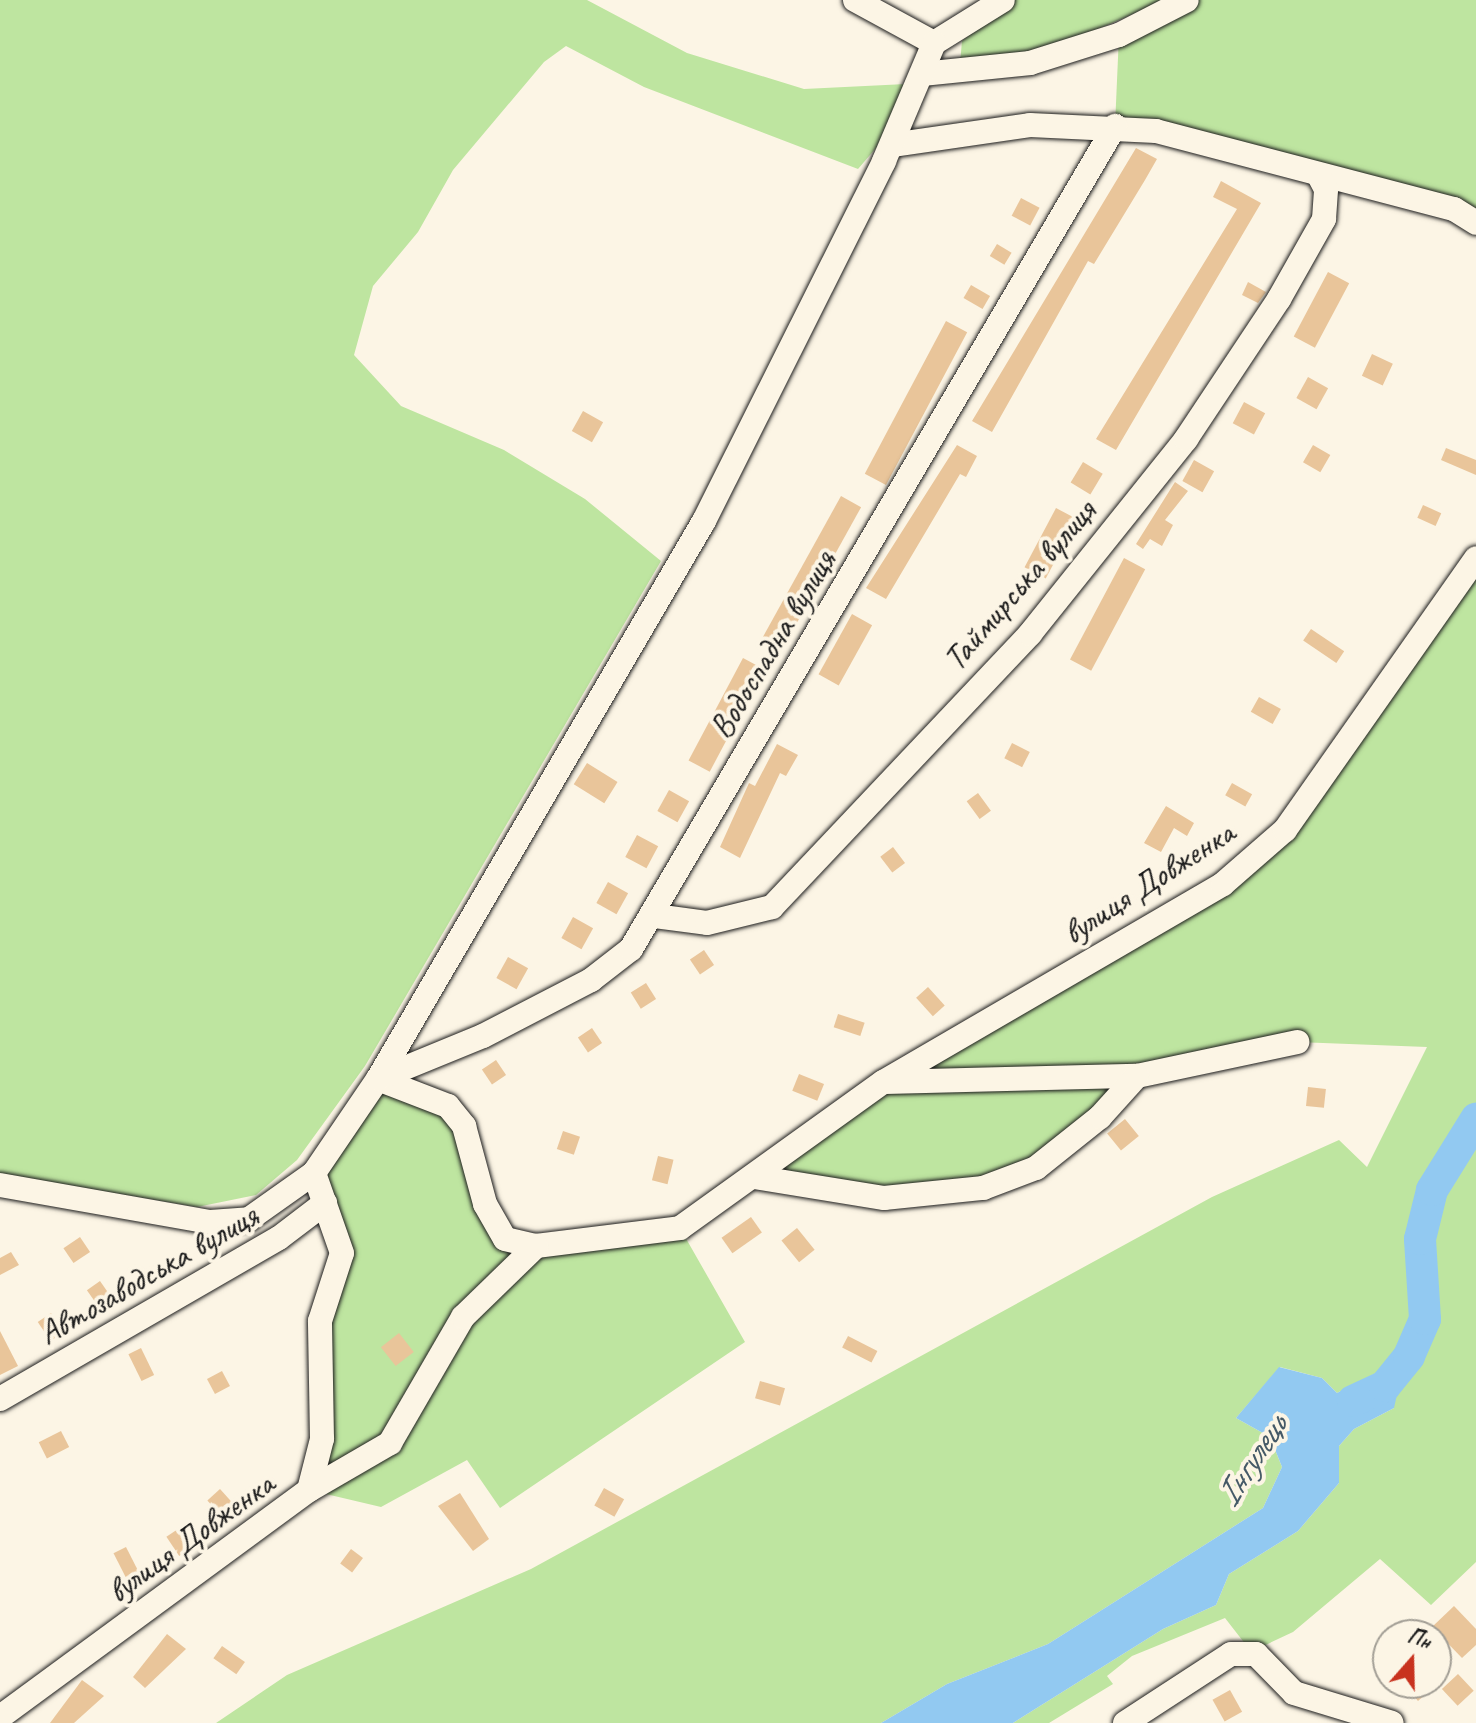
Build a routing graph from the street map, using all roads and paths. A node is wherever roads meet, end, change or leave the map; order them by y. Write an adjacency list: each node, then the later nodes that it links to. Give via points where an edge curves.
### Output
1 (855, 0): 4 (street)
2 (1003, 0): 4 (street)
3 (1187, 0): 5 (street, via 1119,35 1030,63)
4 (934, 43): 5 (street)
5 (922, 74): 7 (street)
6 (1115, 126): 7 (street, via 1030,125); 8 (street); 11 (street, Водоспадна вулиця)
7 (892, 145): 14 (street, via 704,521)
8 (1319, 176): 9 (street, via 1454,209); 11 (street, Таймирська вулиця, via 1326,189 1324,219 1279,299 1186,439 1030,634 772,907 707,923)
9 (1476, 223)
10 (1476, 558): 15 (street, вулиця Довженка, via 1285,830 1223,884)
11 (655, 916): 14 (street, Водоспадна вулиця, via 631,949 591,980)
12 (1297, 1042): 13 (street)
13 (1137, 1076): 15 (street); 17 (street, via 1100,1117 1036,1168 983,1188 884,1198)
14 (378, 1079): 16 (street); 20 (street, вулиця Довженка, via 448,1106 464,1126 496,1229 519,1245)
15 (883, 1082): 17 (street, вулиця Довженка)
16 (314, 1173): 18 (street, via 249,1219 210,1222); 19 (street, вулиця Довженка)
17 (754, 1177): 20 (street, вулиця Довженка, via 680,1228)
18 (0, 1185)
19 (325, 1203): 21 (street, Автозаводська вулиця, via 224,1271); 22 (street, вулиця Довженка, via 342,1253 320,1321 322,1439)
20 (536, 1246): 22 (street, via 463,1317 390,1443)
21 (0, 1399)
22 (309, 1490): 23 (street, вулиця Довженка)
23 (0, 1717)
24 (1125, 1723): 25 (street, via 1231,1654 1256,1654 1294,1693)
25 (1392, 1723)

